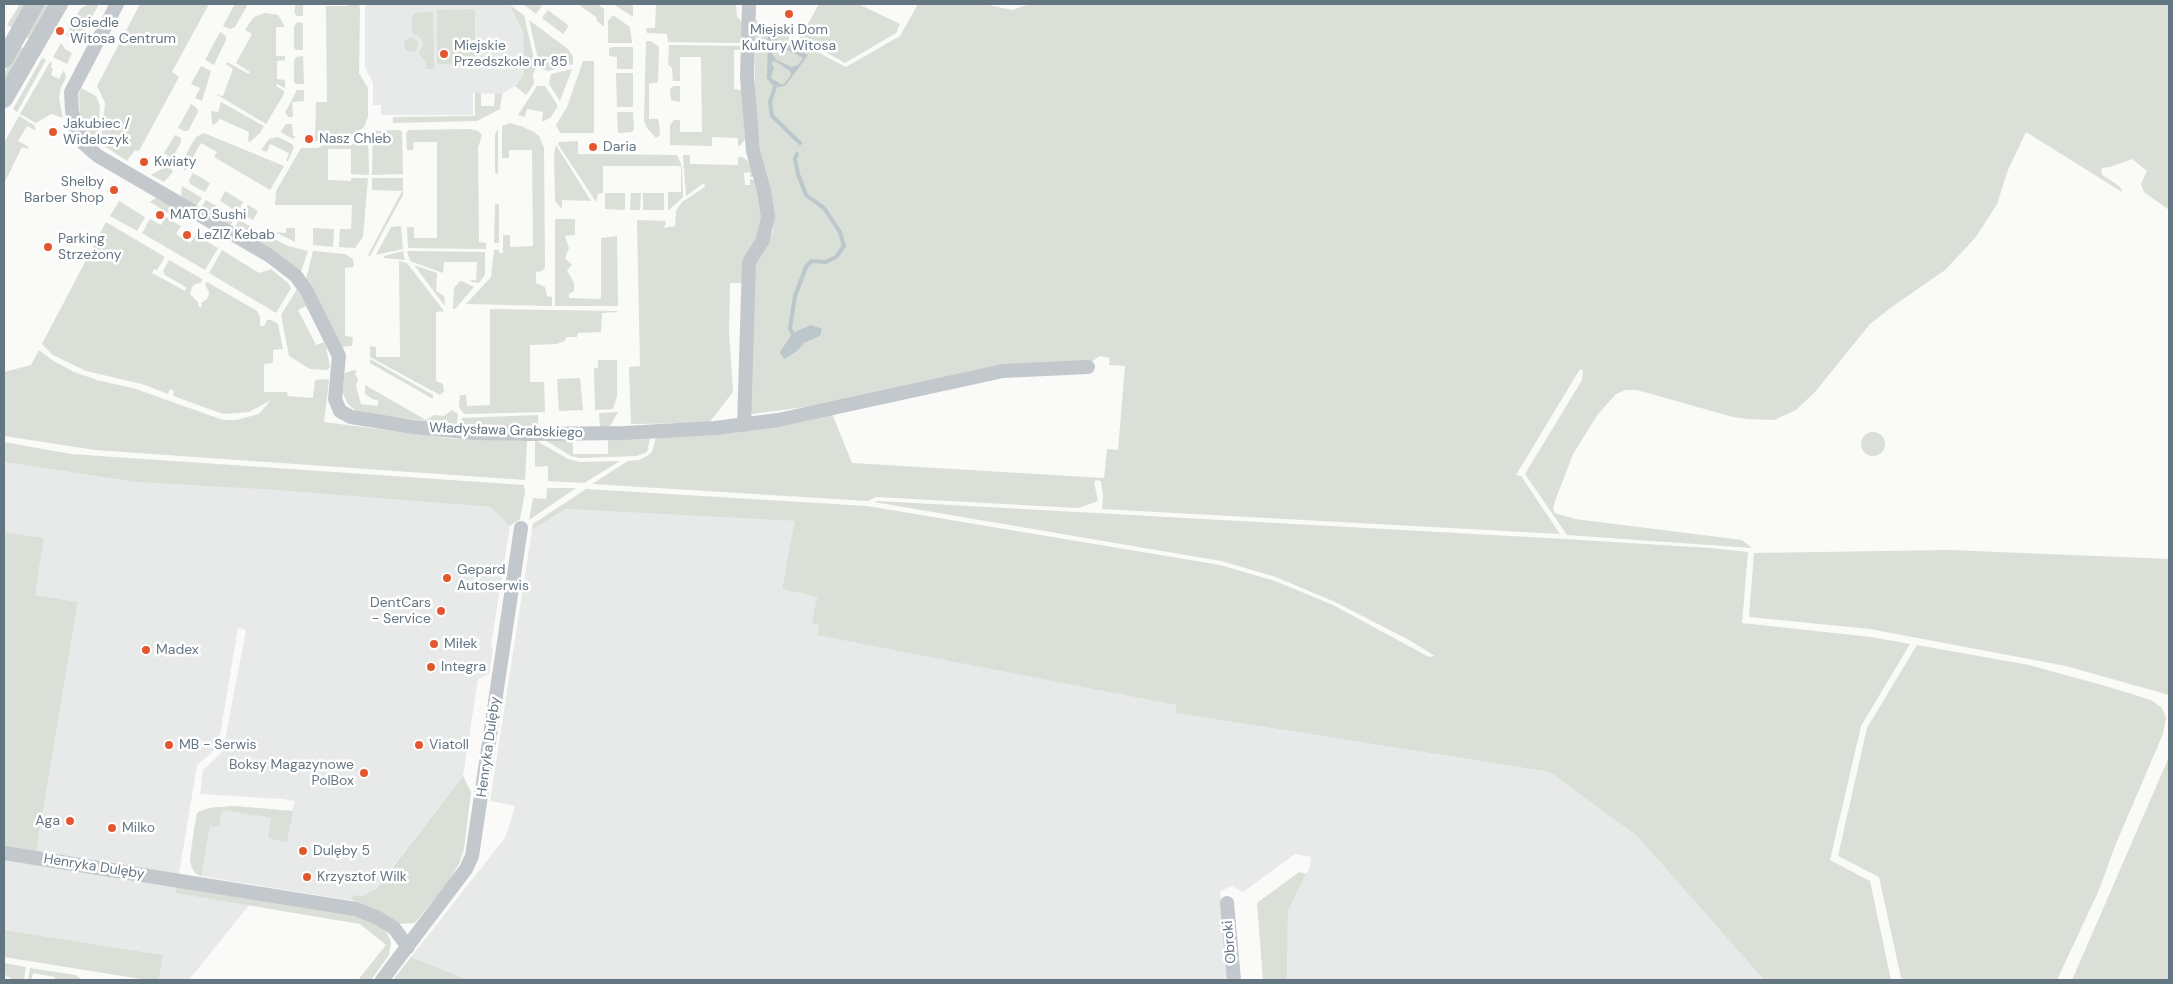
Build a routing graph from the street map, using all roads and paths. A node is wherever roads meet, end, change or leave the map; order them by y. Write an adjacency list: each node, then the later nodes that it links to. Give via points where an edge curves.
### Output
1 (35, 4): 5 (street)
2 (59, 4): 6 (street)
3 (117, 4): 8 (street, Władysława Grabskiego, via 71,92 76,128 84,144 98,156 270,256 296,276 339,356 335,399 340,411 351,417 467,432 625,433)
4 (749, 4): 8 (street, via 747,77 753,151 768,217 763,240 749,262)
5 (4, 59)
6 (4, 99)
7 (1088, 367): 8 (street, Władysława Grabskiego, via 1003,370)
8 (744, 425)
9 (522, 528): 12 (street, Henryka Dulęby, via 472,856 466,869)
10 (4, 853): 12 (street, Henryka Dulęby, via 356,909 394,928)
11 (1227, 903): 14 (street, Obroki)
12 (408, 947): 13 (street, Henryka Dulęby)
13 (382, 980)
14 (1234, 980)

